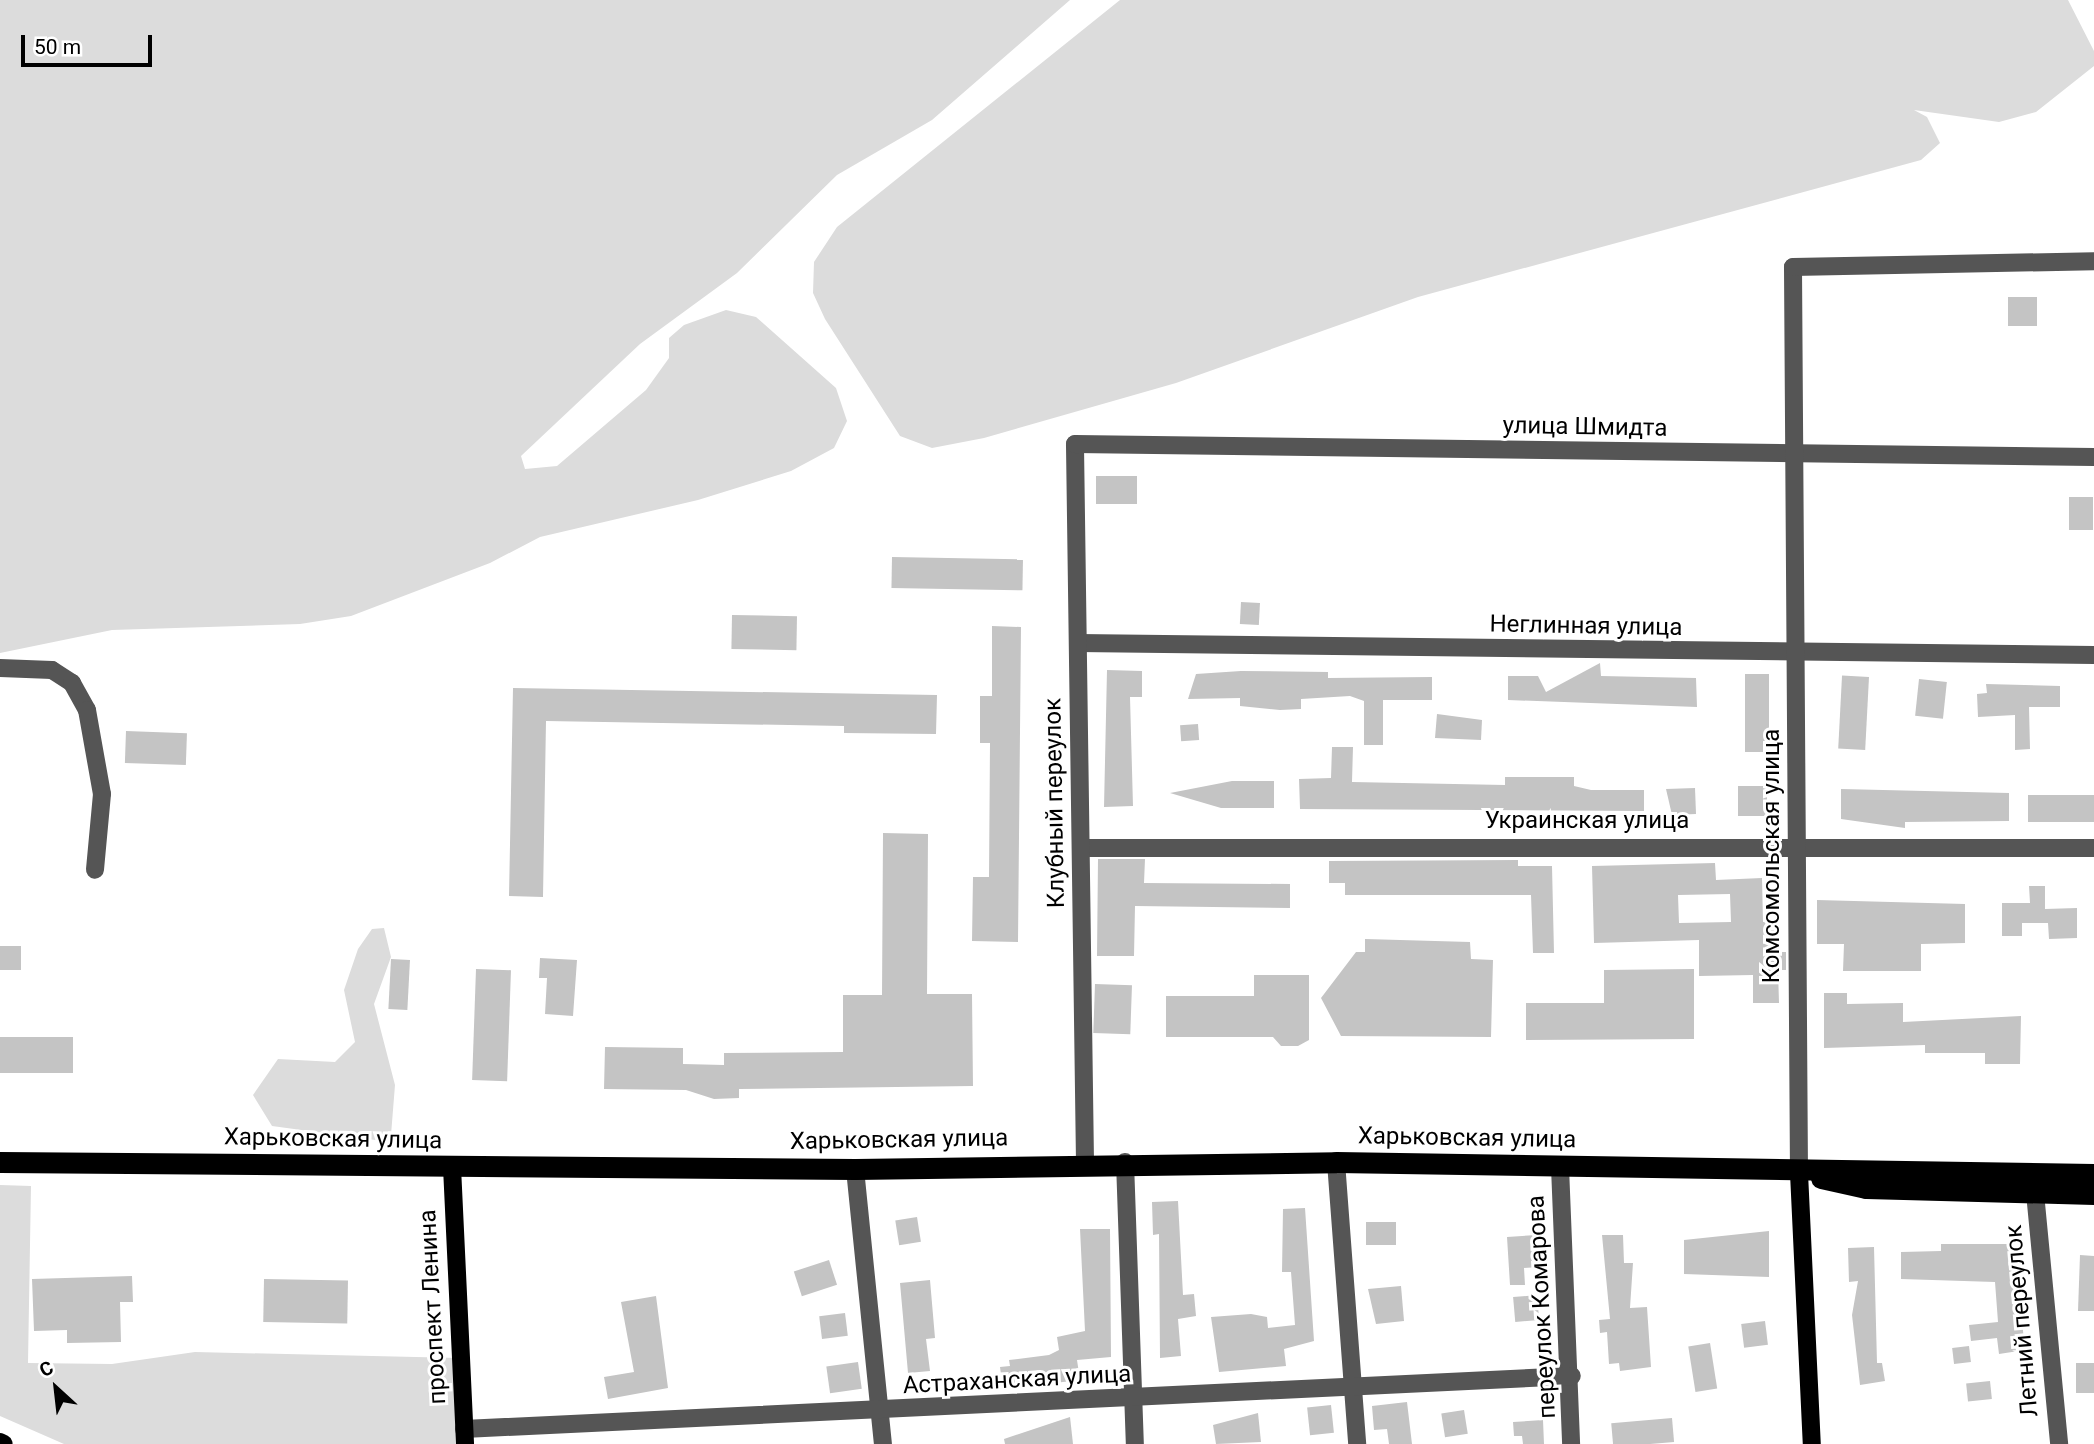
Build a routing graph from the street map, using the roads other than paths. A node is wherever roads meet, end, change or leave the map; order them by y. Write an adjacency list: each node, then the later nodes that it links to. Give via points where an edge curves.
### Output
1 (2094, 261): 3 (street, Комсомольская улица, via 1793,267)
2 (1075, 443): 3 (street, улица Шмидта); 5 (street, Клубный переулок)
3 (1794, 454): 4 (street, улица Шмидта); 6 (street, Комсомольская улица)
4 (2094, 457)
5 (1077, 643): 6 (street, Неглинная улица); 10 (street, Клубный переулок)
6 (1795, 654): 7 (street, Неглинная улица); 9 (street, Комсомольская улица)
7 (2094, 655)
8 (0, 668): 12 (street, via 52,670 72,683 87,710 102,794)
9 (1797, 845): 10 (street, Украинская улица); 11 (street, Украинская улица); 20 (street, Комсомольская улица)
10 (1081, 848): 14 (street, Клубный переулок)
11 (2094, 848)
12 (95, 870)
13 (0, 1162): 17 (highway, Харьковская улица)
14 (1085, 1162): 15 (highway, Харьковская улица); 19 (highway, Харьковская улица)
15 (1125, 1162): 16 (highway, Харьковская улица); 26 (street)
16 (1336, 1162): 18 (highway, Харьковская улица); 25 (street)
17 (452, 1167): 19 (highway, Харьковская улица); 28 (main road, проспект Ленина)
18 (1560, 1167): 20 (highway, Харьковская улица); 24 (street, переулок Комарова)
19 (855, 1168): 27 (street)
20 (1799, 1173): 21 (highway, Харьковская улица); 22 (highway, Харьковская улица, via 1866,1188); 33 (main road, Комсомольская улица)
21 (2094, 1174)
22 (2035, 1193): 23 (highway, Харьковская улица); 34 (street, Летний переулок)
23 (2094, 1194)
24 (1572, 1376): 25 (street, Астраханская улица); 32 (street, переулок Комарова)
25 (1350, 1387): 26 (street, Астраханская улица); 31 (street)
26 (1132, 1398): 27 (street, Астраханская улица); 30 (street)
27 (881, 1412): 28 (street, Астраханская улица); 29 (street)
28 (464, 1437)
29 (883, 1444)
30 (1135, 1444)
31 (1357, 1444)
32 (1572, 1444)
33 (1812, 1444)
34 (2059, 1444)

